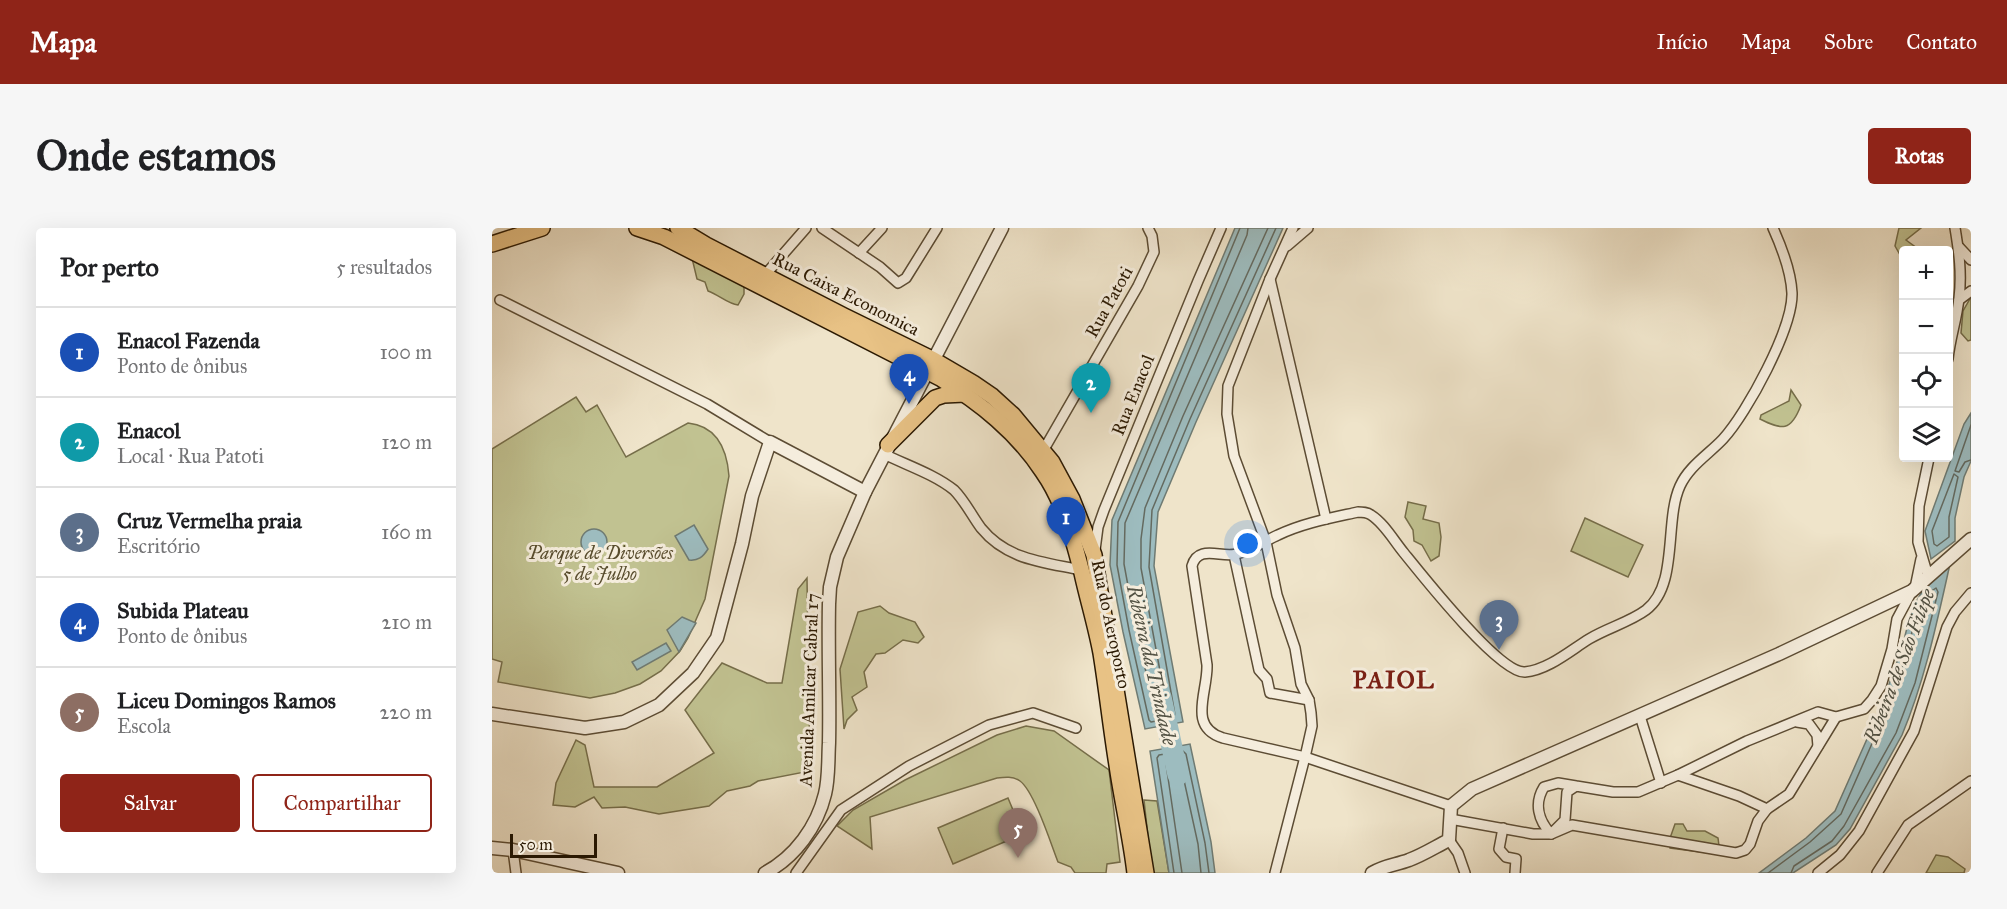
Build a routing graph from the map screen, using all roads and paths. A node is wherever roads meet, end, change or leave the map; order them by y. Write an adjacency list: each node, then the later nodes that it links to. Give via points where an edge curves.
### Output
1 (542, 228): 15 (main road)
2 (637, 228): 26 (main road, via 664,237)
3 (678, 228): 20 (main road, Rua Caixa Economica)
4 (806, 228): 20 (street)
5 (822, 228): 18 (street)
6 (882, 228): 18 (street)
7 (937, 228): 18 (street, via 906,278 898,283)
8 (1002, 228): 26 (street, Avenida Amilcar Cabral 17)
9 (1148, 228): 30 (street, Rua Patoti, via 1154,252 1138,286)
10 (1221, 228): 37 (street, Rua Enacol, via 1104,510)
11 (1293, 228): 17 (street)
12 (1308, 228): 17 (street)
13 (1773, 228): 33 (street, via 1790,280 1790,314 1737,421 1680,484 1661,588 1658,598 1645,611 1542,667 1524,672 1498,658 1467,626 1372,515 1358,512)
14 (1955, 228): 16 (street)
15 (492, 244)
16 (1957, 244): 19 (street); 24 (street, via 1962,267)
17 (1283, 250): 21 (street)
18 (858, 252)
19 (1971, 260)
20 (765, 275): 26 (main road, Rua Caixa Economica)
21 (1270, 279): 33 (street); 34 (street, via 1228,386 1227,414 1234,456)
22 (1971, 291): 24 (street)
23 (500, 300): 28 (street, via 707,404)
24 (1959, 300): 25 (street)
25 (1948, 354)
26 (929, 365): 27 (main road, Rua do Aeroporto); 29 (street, Avenida Amilcar Cabral 17); 30 (main road, Rua do Aeroporto, via 992,396)
27 (965, 394): 29 (main road, via 935,398); 39 (main road, Rua do Aeroporto, via 1011,432 1044,472 1063,511)
28 (770, 442): 32 (street); 44 (street, via 752,495 717,638 693,673 659,705 624,722 585,728)
29 (886, 449): 32 (street, Avenida Amilcar Cabral 17); 39 (street, via 955,491 984,531 1006,550 1032,561)
30 (1043, 451): 37 (main road, Rua do Aeroporto, via 1072,499)
31 (1928, 462): 36 (street, via 1919,506)
32 (865, 492): 65 (street, Avenida Amilcar Cabral 17, via 837,557 830,587 825,793 806,836 784,860)
33 (1326, 519): 34 (street, via 1288,530)
34 (1266, 542): 38 (street); 43 (street, via 1301,684)
35 (1966, 543): 40 (street)
36 (1921, 554): 40 (street); 41 (street)
37 (1094, 555): 68 (main road, Rua do Aeroporto)
38 (1234, 555): 43 (street, via 1258,670 1267,679 1270,693); 50 (street, via 1205,553 1197,556 1192,566 1208,678 1202,721 1215,735)
39 (1081, 570): 67 (main road, Rua do Aeroporto, via 1101,651)
40 (1928, 576): 41 (street)
41 (1914, 590): 45 (street); 46 (street, via 1897,619 1881,686 1864,709)
42 (1971, 593): 73 (street, via 1947,627 1908,741 1858,831 1840,855)
43 (1309, 700): 50 (street, via 1311,726)
44 (492, 714)
45 (1640, 716): 53 (street); 55 (street, via 1486,782)
46 (1836, 717): 47 (street, via 1818,712); 49 (street)
47 (1794, 722): 49 (street, via 1809,724 1817,735); 51 (street)
48 (1076, 728): 66 (street, via 1033,713 989,725 909,766 841,810)
49 (1818, 746): 56 (street, via 1789,794)
50 (1305, 757): 55 (street); 69 (street)
51 (1678, 775): 53 (street); 56 (street)
52 (1971, 781): 74 (street, via 1908,825)
53 (1661, 783): 54 (street, via 1638,792)
54 (1576, 786): 59 (street, via 1567,792 1565,820); 59 (street, via 1558,783 1544,787 1538,795 1538,814)
55 (1451, 806): 57 (street)
56 (1767, 809): 59 (street, via 1750,844 1736,853 1572,825)
57 (1450, 819): 58 (street); 60 (street)
58 (1503, 828): 59 (street); 72 (street, via 1499,849 1506,857 1516,859)
59 (1551, 834)
60 (1449, 840): 70 (street, via 1425,854); 71 (street)
61 (492, 848): 62 (street)
62 (513, 850): 63 (street); 64 (street)
63 (516, 873)
64 (618, 873)
65 (765, 873)
66 (796, 873)
67 (1135, 873)
68 (1146, 873)
69 (1275, 873)
70 (1372, 873)
71 (1465, 873)
72 (1515, 873)
73 (1818, 873)
74 (1877, 873)

